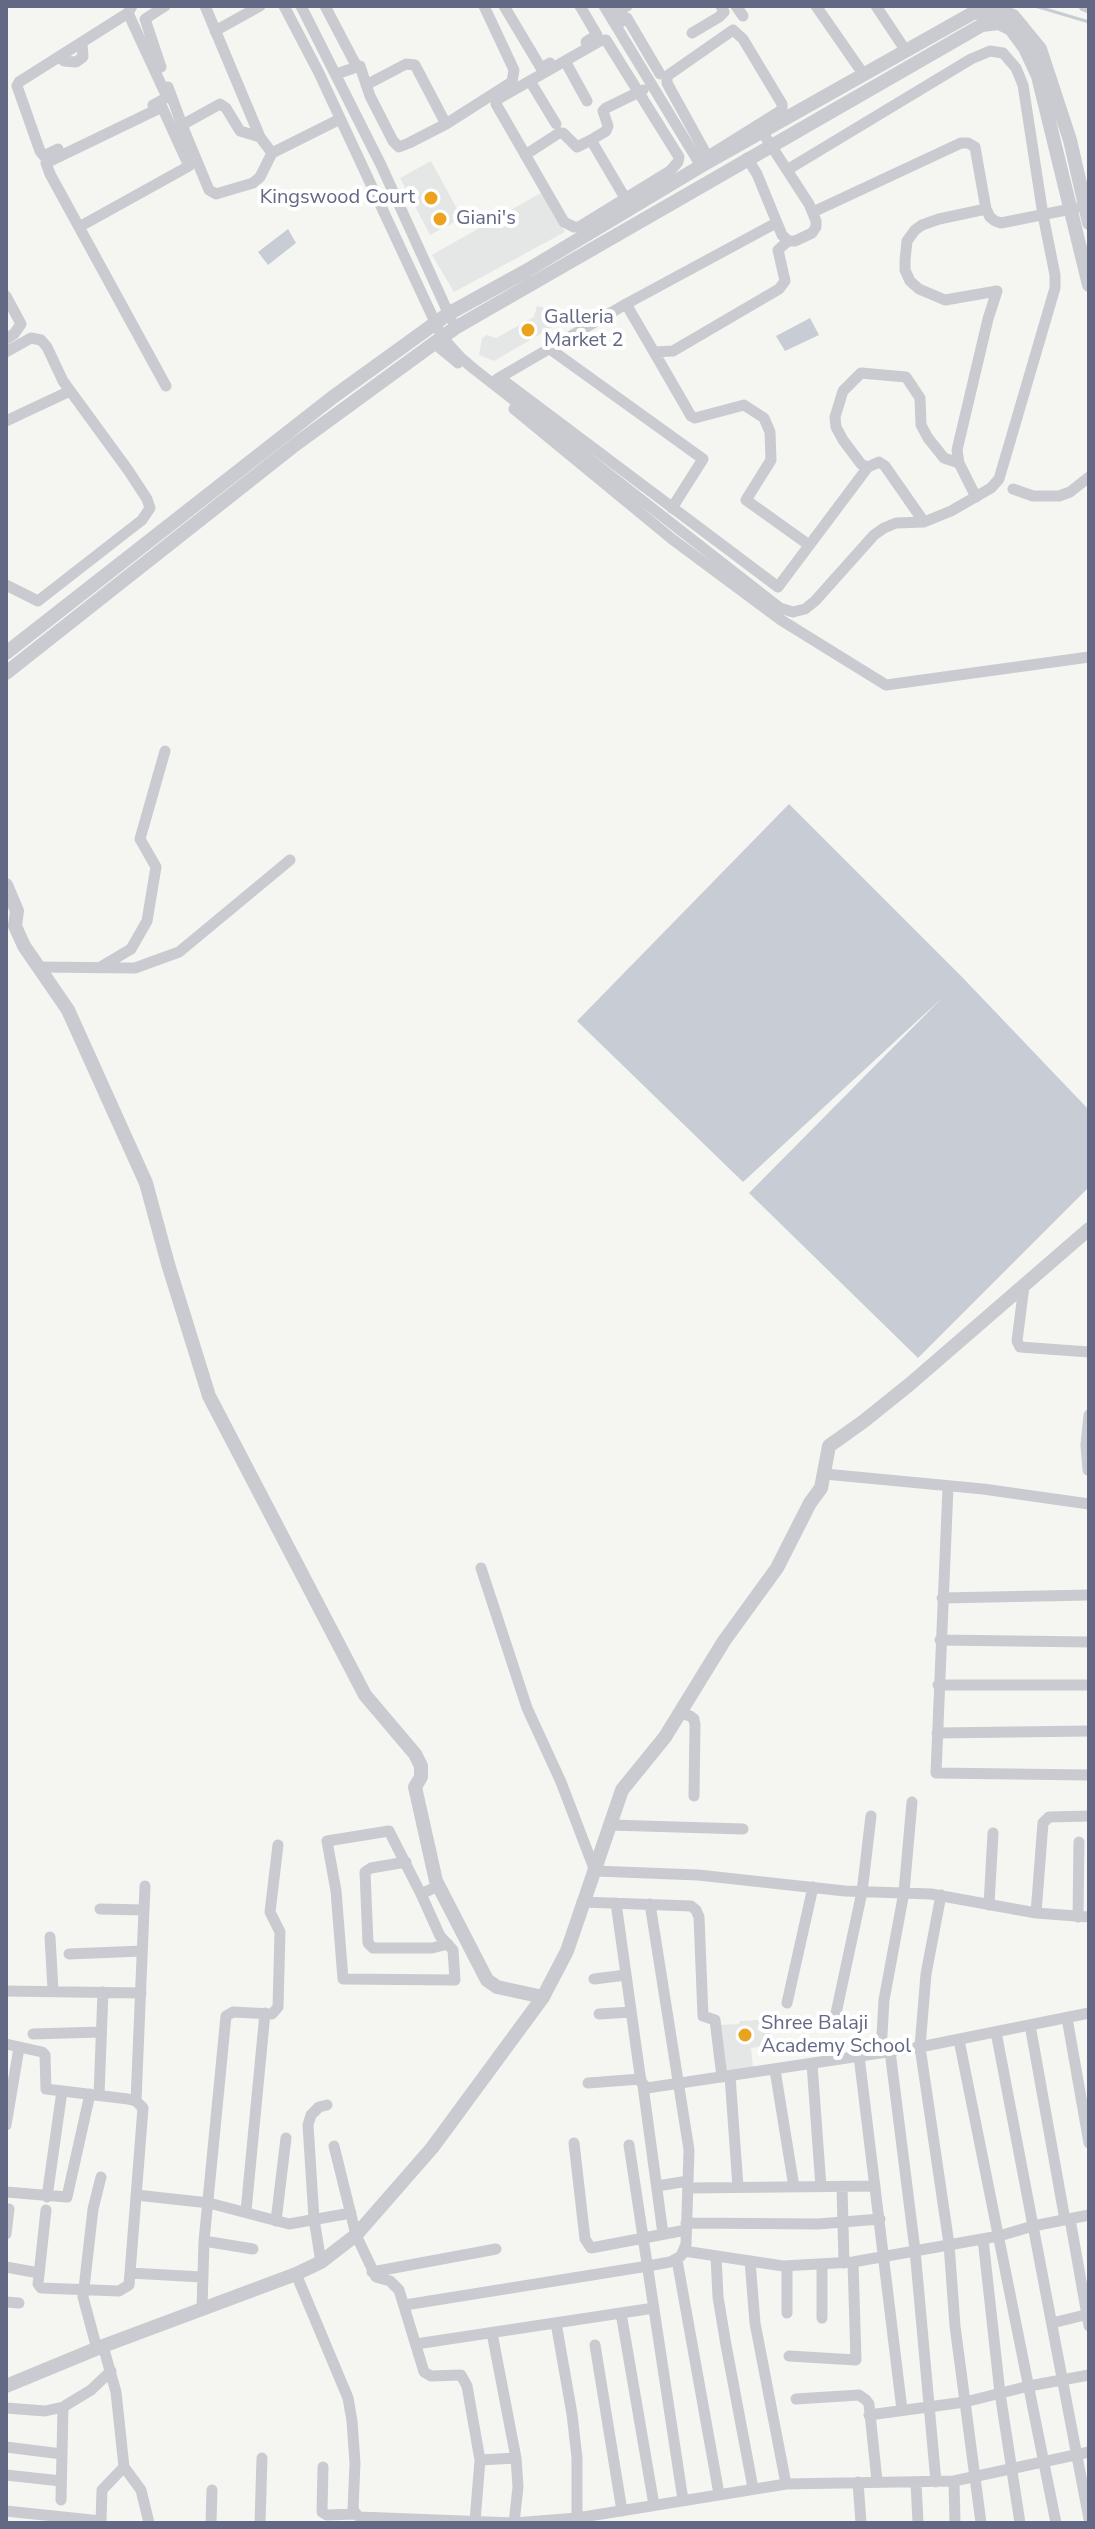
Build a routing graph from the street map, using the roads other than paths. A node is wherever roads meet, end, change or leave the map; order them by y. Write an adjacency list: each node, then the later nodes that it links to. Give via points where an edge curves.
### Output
1 (165, 6): 35 (street, via 145,23)
2 (205, 6): 17 (street)
3 (260, 6): 17 (street)
4 (284, 6): 32 (street)
5 (301, 6): 22 (street)
6 (325, 6): 21 (street)
7 (484, 6): 33 (street, via 515,77)
8 (504, 6): 9 (street, via 541,68 597,35)
9 (580, 6)
10 (721, 6): 18 (street, via 724,12 719,17)
11 (816, 6): 24 (street)
12 (876, 6): 19 (street)
13 (130, 10): 13 (street, via 165,89 164,99 43,155 17,86)
14 (625, 11): 16 (street); 23 (street)
15 (991, 13): 19 (street, via 973,13); 36 (street); 47 (street, via 1011,29 1038,76)
16 (610, 16): 26 (street)
17 (215, 31): 37 (street)
18 (692, 33)
19 (906, 51): 24 (street)
20 (565, 61): 25 (street); 28 (street, via 606,40); 31 (street)
21 (357, 67): 22 (street); 27 (street)
22 (336, 74): 42 (street)
23 (660, 74)
24 (864, 75): 36 (street)
25 (530, 81): 34 (street); 40 (street, via 496,104)
26 (649, 81): 28 (street); 30 (street)
27 (366, 85): 33 (street, via 411,63); 33 (street, via 399,147)
28 (635, 88): 38 (street, via 603,111 606,131); 46 (street, via 679,157 670,171)
29 (673, 92): 30 (street); 36 (street, via 710,155); 36 (street, via 667,83 670,72 733,30 782,104)
30 (661, 100): 43 (street)
31 (587, 101)
32 (340, 119): 39 (street); 45 (street)
33 (446, 124)
34 (556, 124)
35 (182, 125): 37 (street, via 220,104 240,131); 39 (street, via 209,190 216,194 253,183)
36 (763, 135): 41 (street); 43 (street); 44 (street)
37 (260, 137): 39 (street)
38 (591, 140): 40 (street, via 577,147 559,133); 46 (street)
39 (272, 153)
40 (525, 155): 46 (street, via 568,226 579,227)
41 (747, 158): 51 (street); 58 (street)
42 (381, 165): 45 (street); 58 (street)
43 (701, 166): 46 (street)
44 (787, 170): 49 (street); 50 (street, via 971,59 996,51 1009,60 1023,85)
45 (366, 174): 58 (street)
46 (628, 203): 58 (street)
47 (1078, 207): 50 (street); 52 (street); 55 (street)
48 (986, 209): 49 (street, via 975,147 961,143); 50 (street, via 1001,223); 67 (street, via 922,225 907,241 905,270 919,289 945,300 997,291 958,439)
49 (813, 212): 54 (street, via 812,233)
50 (1043, 215): 71 (street, via 1055,288 1002,470 991,488)
51 (776, 223): 54 (street); 57 (street)
52 (1089, 223)
53 (79, 227): 53 (street, via 46,163 162,107 189,166); 64 (street)
54 (788, 241): 62 (street, via 778,250 785,281 779,289 673,351)
55 (1089, 285)
56 (6, 296): 59 (street, via 21,324)
57 (626, 304): 60 (street); 62 (street)
58 (443, 329): 63 (street, via 461,358); 74 (street, via 363,374); 77 (street); 81 (street, via 672,539 781,620 886,685)
59 (6, 339)
60 (550, 349): 63 (street); 72 (street, via 703,459)
61 (6, 352): 65 (street, via 31,338 41,340)
62 (654, 352): 75 (street, via 691,416 744,405 764,418 771,460 746,500)
63 (496, 380): 72 (street); 73 (street, via 780,608 805,609 884,528)
64 (166, 386)
65 (70, 391): 66 (street); 76 (street, via 150,508)
66 (6, 421)
67 (959, 463): 68 (street, via 944,458 928,438 921,425 920,398 906,377 868,372 843,391 835,417 851,452); 71 (street)
68 (868, 467): 73 (street, via 879,462 885,466); 75 (street)
69 (1089, 477): 70 (street, via 1059,496)
70 (1013, 489)
71 (976, 497): 73 (street)
72 (672, 508): 75 (street, via 778,587)
73 (924, 522)
74 (143, 544): 77 (street); 78 (street)
75 (809, 545)
76 (106, 548): 78 (street); 79 (street, via 38,601)
77 (153, 558): 82 (street)
78 (119, 564): 80 (street)
79 (6, 585)
80 (6, 653)
81 (1089, 657)
82 (6, 673)
83 (165, 751): 88 (street, via 140,839 156,867 147,921 131,949)
84 (290, 860): 88 (street, via 179,952 135,968)
85 (6, 885): 86 (street, via 17,911)
86 (10, 925): 87 (street)
87 (38, 967): 88 (street); 121 (street, via 68,1010 146,1183 209,1396 365,1695 421,1766 415,1787)
88 (99, 968)
89 (1089, 1229): 90 (street)
90 (1024, 1286): 91 (street, via 1020,1347); 95 (street, via 900,1393 829,1446)
91 (1089, 1352)
92 (1089, 1415): 93 (street)
93 (1088, 1452): 94 (street)
94 (1088, 1470)
95 (825, 1474): 96 (street); 105 (street, via 777,1568)
96 (948, 1487): 97 (street); 100 (street)
97 (1089, 1504)
98 (481, 1568): 119 (street, via 527,1708)
99 (1089, 1595): 100 (street)
100 (942, 1598): 101 (street)
101 (940, 1640): 102 (street); 103 (street)
102 (1089, 1642)
103 (938, 1685): 104 (street); 107 (street)
104 (1089, 1685)
105 (680, 1713): 109 (street, via 694,1719); 113 (street, via 622,1790)
106 (1089, 1731): 107 (street)
107 (937, 1733): 108 (street, via 936,1773)
108 (1089, 1775)
109 (694, 1796)
110 (912, 1802): 124 (street)
111 (871, 1816): 123 (street)
112 (1089, 1816): 133 (street, via 1049,1817 1043,1823)
113 (610, 1825): 114 (street); 119 (street)
114 (743, 1829)
115 (993, 1833): 130 (street)
116 (1079, 1842): 134 (street)
117 (278, 1845): 148 (street, via 270,1912 280,1932 278,2007)
118 (406, 1862): 125 (street); 136 (street, via 365,1872 368,1943 373,1948); 136 (street, via 389,1831 327,1841 343,1979 455,1980)
119 (595, 1871): 122 (street); 127 (street)
120 (145, 1886): 132 (street)
121 (438, 1886): 125 (street); 145 (street, via 487,1980)
122 (813, 1887): 123 (street); 146 (street)
123 (862, 1892): 124 (street); 151 (street)
124 (904, 1892): 126 (street); 161 (street, via 884,2000)
125 (421, 1894): 136 (street)
126 (941, 1895): 130 (street); 159 (street, via 926,1974)
127 (582, 1902): 128 (street); 145 (street, via 567,1951)
128 (616, 1903): 129 (street); 139 (street)
129 (650, 1904): 165 (street, via 696,1910 703,2016 715,2020); 168 (street)
130 (989, 1905): 133 (street)
131 (100, 1909): 132 (street)
132 (144, 1910): 137 (street)
133 (1036, 1913): 134 (street)
134 (1084, 1917)
135 (50, 1937): 141 (street)
136 (448, 1944)
137 (142, 1951): 138 (street); 144 (street)
138 (69, 1954)
139 (626, 1975): 140 (street); 147 (street)
140 (594, 1979)
141 (53, 1990): 142 (street); 143 (street)
142 (6, 1991)
143 (103, 1992): 144 (street); 154 (street)
144 (141, 1993): 171 (street)
145 (543, 1997): 205 (street, via 432,2148)
146 (787, 2003)
147 (631, 2012): 150 (street); 166 (street)
148 (265, 2013): 190 (street, via 226,2016); 193 (street)
149 (1089, 2013): 152 (street)
150 (599, 2014)
151 (835, 2018)
152 (1067, 2018): 153 (street); 176 (street)
153 (1030, 2025): 155 (street); 198 (street)
154 (101, 2032): 156 (street); 170 (street)
155 (996, 2032): 157 (street); 202 (street)
156 (33, 2034)
157 (959, 2040): 159 (street); 206 (street)
158 (6, 2044): 160 (street)
159 (920, 2047): 161 (street); 210 (street)
160 (19, 2048): 169 (street, via 42,2052 46,2089); 173 (street)
161 (886, 2052): 162 (street); 213 (street)
162 (859, 2056): 163 (street); 182 (street)
163 (812, 2064): 164 (street); 185 (street)
164 (775, 2070): 165 (street); 184 (street)
165 (726, 2077): 168 (street); 183 (street)
166 (642, 2082): 167 (street); 168 (street, via 647,2088); 181 (street)
167 (588, 2083)
168 (679, 2083): 180 (street, via 689,2150)
169 (62, 2091): 170 (street); 189 (street)
170 (94, 2094): 171 (street); 189 (street, via 70,2193)
171 (136, 2101): 188 (street, via 143,2114)
172 (327, 2105): 196 (street, via 311,2115 308,2125)
173 (6, 2125)
174 (286, 2138): 199 (street)
175 (574, 2143): 207 (street, via 587,2245 595,2249)
176 (1089, 2143)
177 (629, 2145): 207 (street)
178 (334, 2146): 194 (street)
179 (101, 2177): 229 (street)
180 (688, 2184): 181 (street); 183 (street); 201 (street)
181 (657, 2186): 204 (street)
182 (875, 2186): 186 (street); 197 (street)
183 (738, 2187): 184 (street)
184 (794, 2187): 185 (street)
185 (821, 2187): 186 (street)
186 (842, 2187): 200 (street)
187 (6, 2192): 189 (street)
188 (136, 2195): 190 (street); 226 (street)
189 (47, 2197)
190 (209, 2203): 193 (street); 209 (street)
191 (9, 2209): 203 (street)
192 (46, 2210): 225 (street)
193 (246, 2211): 199 (street)
194 (351, 2213): 196 (street); 205 (street)
195 (1089, 2215): 198 (street)
196 (314, 2219): 199 (street); 218 (street)
197 (880, 2219): 200 (street); 216 (street)
198 (1067, 2219): 202 (street); 238 (street)
199 (276, 2221)
200 (843, 2222): 201 (street); 219 (street)
201 (686, 2226): 204 (street); 214 (street)
202 (1033, 2226): 206 (street); 240 (street)
203 (6, 2234)
204 (663, 2234): 207 (street)
205 (356, 2235): 218 (street); 224 (street)
206 (999, 2236): 208 (street); 250 (street)
207 (644, 2239): 221 (street)
208 (983, 2239): 210 (street); 251 (street)
209 (204, 2241): 211 (street); 228 (street)
210 (949, 2244): 213 (street); 253 (street)
211 (253, 2249)
212 (496, 2249): 224 (street)
213 (915, 2250): 216 (street); 256 (street)
214 (681, 2255): 215 (street); 221 (street); 281 (street)
215 (716, 2256): 217 (street); 279 (street, via 722,2321)
216 (885, 2257): 219 (street); 257 (street)
217 (750, 2261): 222 (street); 278 (street, via 755,2323)
218 (321, 2262): 227 (street)
219 (849, 2262): 220 (street); 245 (street, via 856,2360)
220 (822, 2264): 222 (street); 237 (street)
221 (648, 2266): 232 (street); 234 (street)
222 (787, 2266): 236 (street)
223 (6, 2267): 225 (street)
224 (372, 2272): 232 (street, via 395,2284)
225 (39, 2273): 229 (street, via 41,2288)
226 (130, 2273): 228 (street); 229 (street, via 124,2290)
227 (296, 2274): 233 (street); 287 (street, via 348,2398)
228 (202, 2277): 233 (street)
229 (84, 2289): 244 (street)
230 (6, 2302): 231 (street)
231 (19, 2303)
232 (405, 2305): 242 (street)
233 (202, 2308): 244 (street)
234 (654, 2308): 235 (street); 283 (street)
235 (621, 2313): 239 (street); 284 (street)
236 (787, 2313)
237 (822, 2318)
238 (1088, 2318): 240 (street)
239 (556, 2323): 241 (street); 288 (street, via 577,2458)
240 (1052, 2323): 248 (street)
241 (492, 2333): 242 (street); 264 (street)
242 (416, 2344): 265 (street, via 426,2375 456,2373 464,2379)
243 (595, 2345): 286 (street)
244 (100, 2348): 246 (street); 249 (street)
245 (789, 2356)
246 (111, 2371): 254 (street); 267 (street)
247 (1089, 2375): 248 (street)
248 (1063, 2381): 250 (street); 260 (street)
249 (6, 2386)
250 (1029, 2386): 251 (street); 266 (street)
251 (1000, 2393): 253 (street); 269 (street)
252 (796, 2399): 258 (street, via 859,2395 869,2404)
253 (965, 2402): 256 (street); 271 (street)
254 (63, 2407): 255 (street); 261 (street)
255 (6, 2408)
256 (929, 2408): 257 (street); 277 (street)
257 (902, 2410): 258 (street)
258 (869, 2415): 273 (street)
259 (6, 2447): 261 (street); 262 (street)
260 (1083, 2453): 266 (street); 290 (street)
261 (62, 2454): 272 (street)
262 (6, 2458)
263 (262, 2458): 296 (street)
264 (516, 2458): 265 (street); 297 (street)
265 (480, 2460): 292 (street)
266 (1044, 2461): 269 (street); 303 (street)
267 (124, 2467): 293 (street, via 102,2490); 294 (street, via 141,2490)
268 (323, 2467): 287 (street, via 322,2512)
269 (1011, 2470): 271 (street); 302 (street)
270 (6, 2475): 272 (street)
271 (974, 2479): 274 (street); 301 (street)
272 (61, 2481): 282 (street)
273 (877, 2481): 275 (street); 276 (street)
274 (954, 2481): 277 (street); 300 (street)
275 (858, 2482): 278 (street); 298 (street)
276 (916, 2482): 277 (street); 299 (street)
277 (936, 2482)
278 (786, 2484): 279 (street)
279 (753, 2488): 281 (street)
280 (212, 2490): 295 (street)
281 (719, 2494): 283 (street)
282 (61, 2500)
283 (683, 2500): 284 (street)
284 (654, 2505): 286 (street)
285 (6, 2511): 293 (street)
286 (622, 2511): 289 (street)
287 (355, 2514): 291 (street)
288 (577, 2518): 289 (street); 297 (street)
289 (607, 2518)
290 (1089, 2519)
291 (394, 2520): 292 (street)
292 (475, 2521): 297 (street)
293 (101, 2522)
294 (149, 2523)
295 (211, 2523)
296 (260, 2523)
297 (514, 2523)
298 (861, 2523)
299 (918, 2523)
300 (955, 2523)
301 (981, 2523)
302 (1020, 2523)
303 (1056, 2523)

